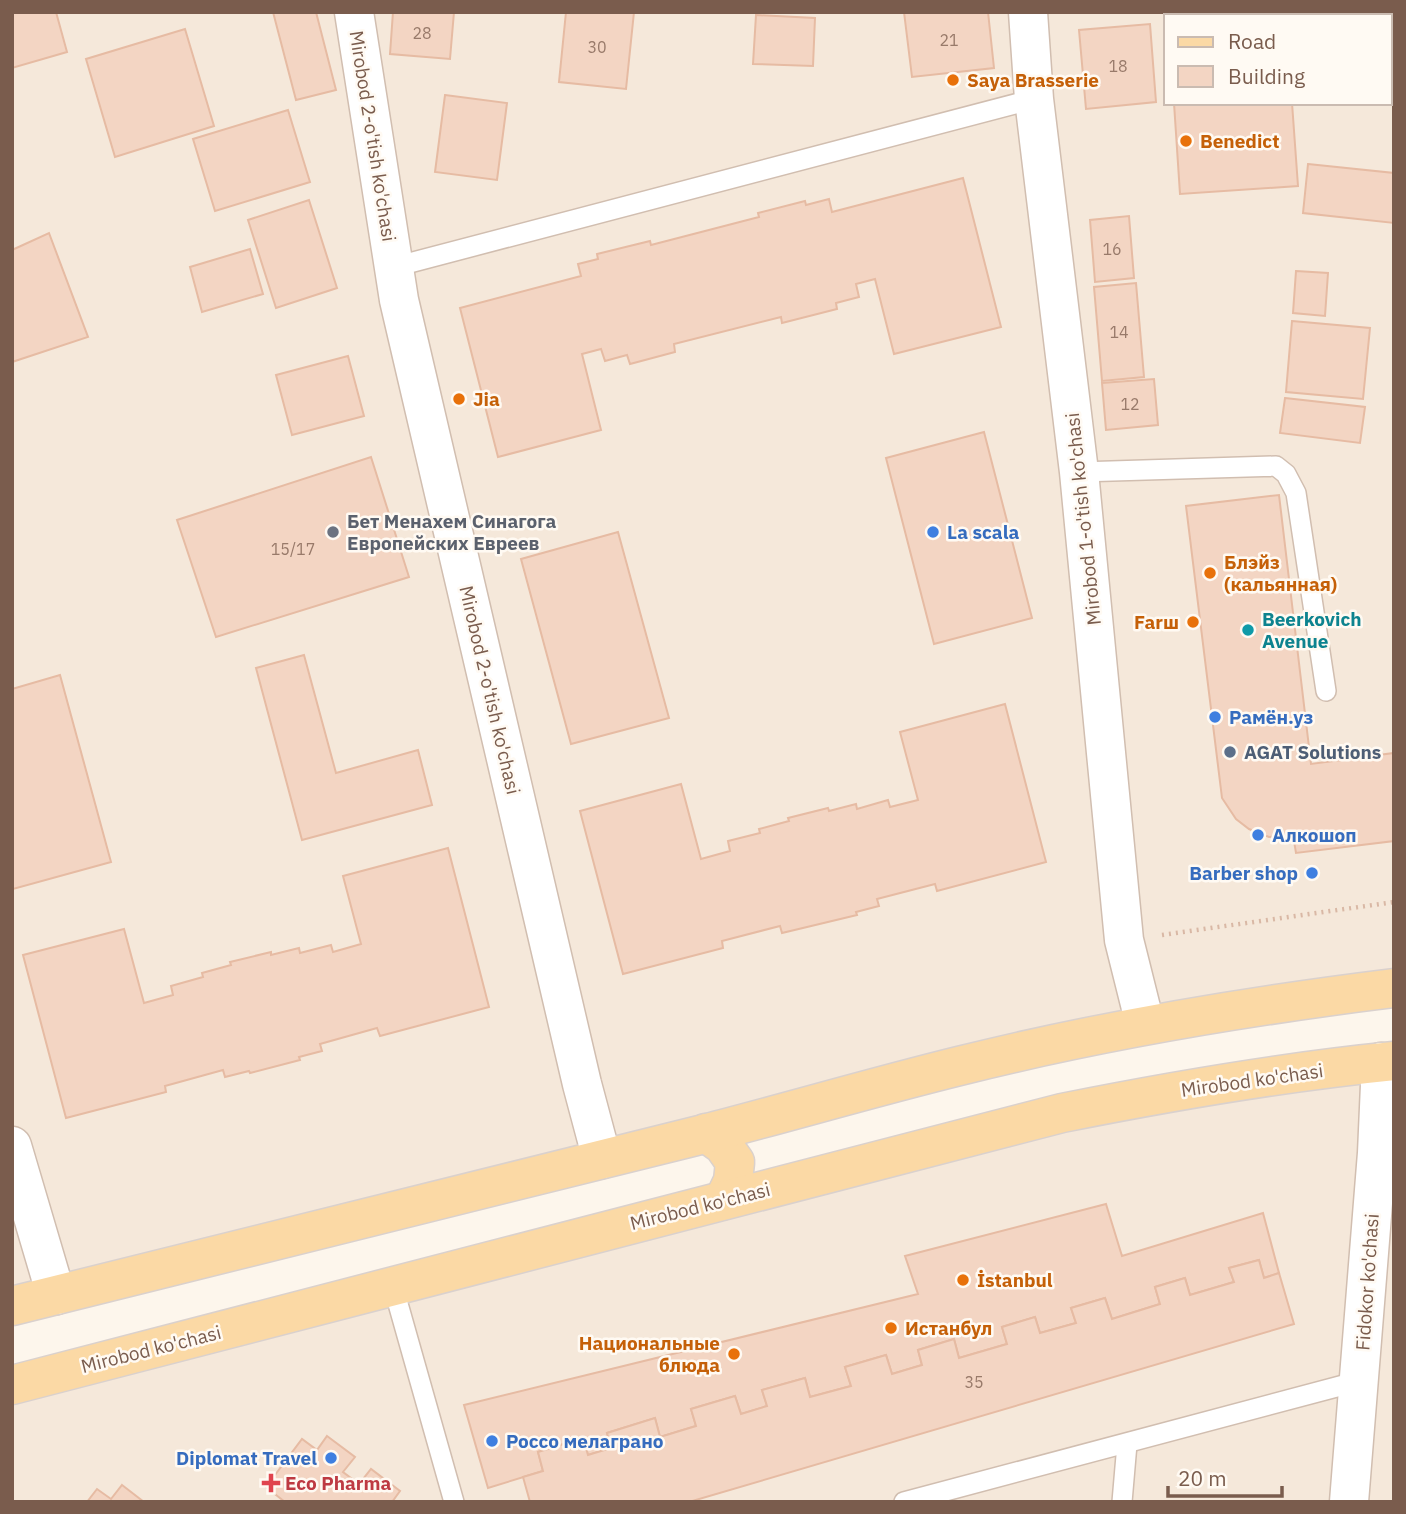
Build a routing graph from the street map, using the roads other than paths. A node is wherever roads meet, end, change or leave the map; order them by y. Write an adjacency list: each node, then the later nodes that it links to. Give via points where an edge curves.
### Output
1 (354, 12): 4 (street, Mirobod 2-o'tish ko'chasi)
2 (1028, 12): 3 (street, Mirobod 1-o'tish ko'chasi)
3 (1034, 99): 4 (lane); 5 (street, Mirobod 1-o'tish ko'chasi)
4 (394, 267): 12 (street, Mirobod 2-o'tish ko'chasi)
5 (1079, 472): 6 (lane, via 1276,466 1286,474 1296,493); 8 (street, Mirobod 1-o'tish ko'chasi, via 1124,940)
6 (1326, 691)
7 (1394, 988): 8 (main road)
8 (1145, 1024): 10 (main road, via 957,1066)
9 (1387, 1061): 13 (main road, Mirobod ko'chasi, via 1139,1097 1062,1113); 17 (street, Fidokor ko'chasi)
10 (706, 1133): 12 (main road); 13 (main road, via 723,1145 735,1162)
11 (12, 1146): 15 (street)
12 (602, 1159): 15 (main road)
13 (724, 1200): 14 (main road, Mirobod ko'chasi)
14 (393, 1286): 18 (main road, Mirobod ko'chasi); 20 (lane)
15 (56, 1295): 16 (main road)
16 (12, 1306)
17 (1359, 1381): 19 (lane); 23 (street, Fidokor ko'chasi)
18 (12, 1385)
19 (1127, 1444): 21 (lane); 22 (lane)
20 (454, 1502)
21 (904, 1502)
22 (1122, 1502)
23 (1349, 1502)

